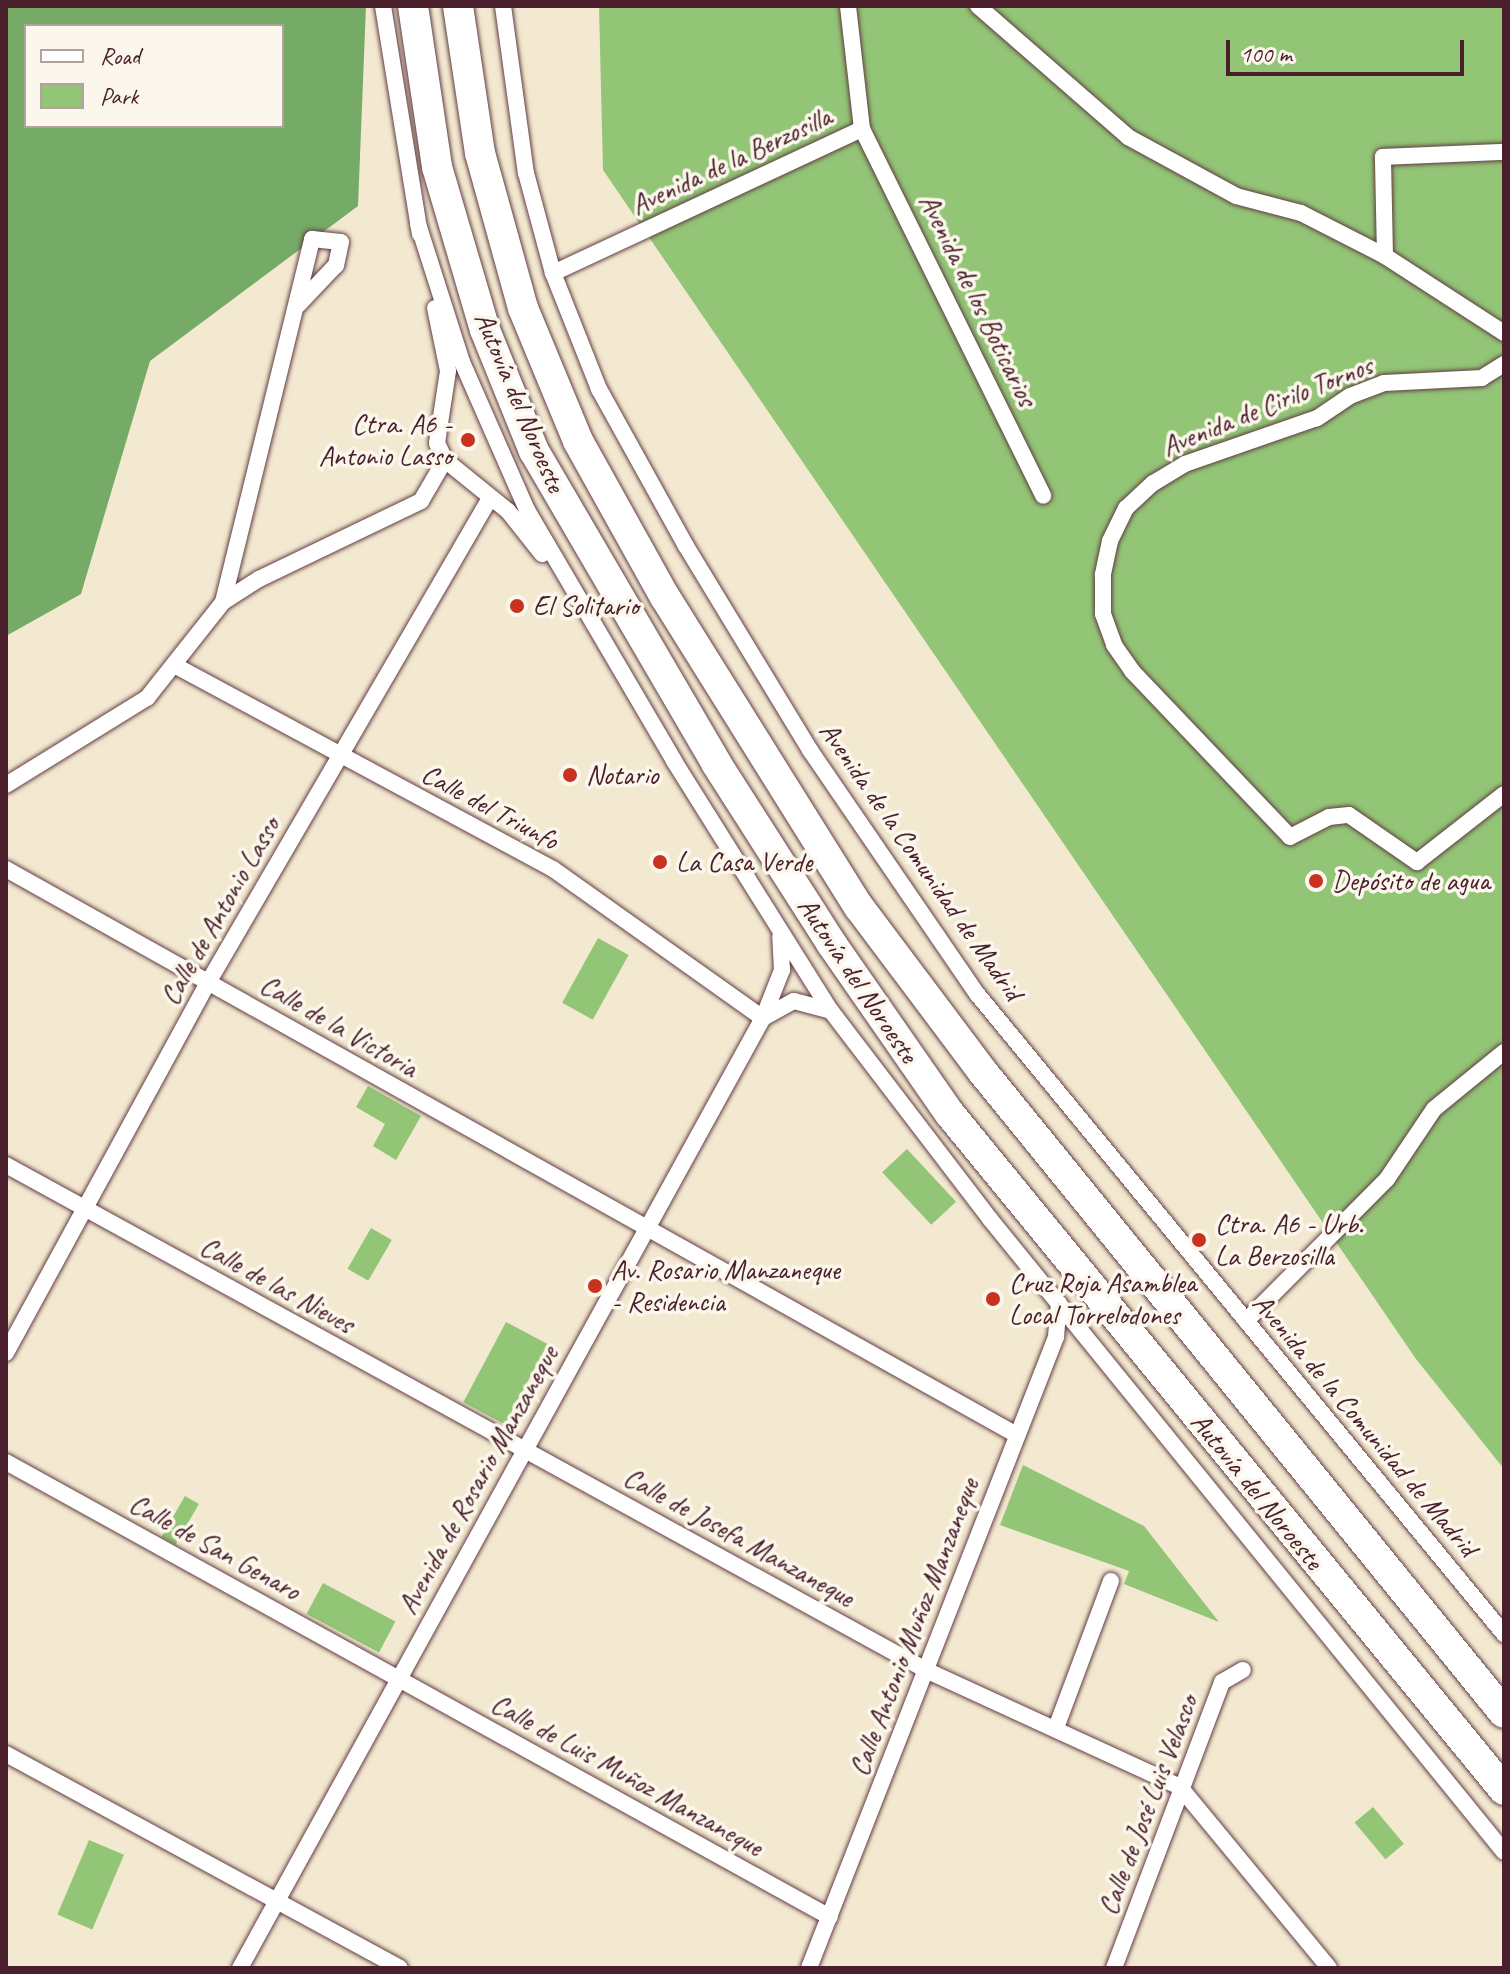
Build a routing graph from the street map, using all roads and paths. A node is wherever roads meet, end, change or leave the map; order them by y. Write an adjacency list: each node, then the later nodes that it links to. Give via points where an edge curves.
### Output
1 (383, 6): 9 (street)
2 (413, 6): 48 (highway, Autovía del Noroeste, via 437,167 485,330 534,451 716,763 831,943 950,1114)
3 (458, 6): 44 (highway, Autovía del Noroeste, via 480,153 523,308 578,441 665,597 859,907 963,1046)
4 (503, 6): 11 (street, Avenida de la Comunidad de Madrid, via 526,173)
5 (848, 6): 7 (street, Avenida de la Berzosilla)
6 (978, 6): 10 (street, via 1128,137 1236,196 1301,213)
7 (862, 129): 11 (street, Avenida de la Berzosilla); 16 (street, Avenida de los Boticarios, via 920,237)
8 (1504, 152): 10 (street, via 1383,157)
9 (418, 224): 15 (street, via 448,371 436,430); 18 (street, via 462,362 527,510)
10 (1385, 256): 13 (street)
11 (553, 273): 34 (street, Avenida de la Comunidad de Madrid, via 599,389 686,546 876,852 978,995)
12 (298, 305): 19 (street)
13 (1504, 333)
14 (1504, 364): 23 (street, Avenida de Cirilo Tornos, via 1482,378 1384,383 1350,396 1317,418 1185,464 1126,508 1110,541 1103,575 1103,614 1114,645 1132,671 1290,837 1329,817 1349,815 1417,862)
15 (445, 460): 17 (street); 19 (street, via 421,501 259,579)
16 (1043, 496)
17 (489, 500): 18 (street, via 508,511); 21 (street, Calle de Antonio Lasso)
18 (571, 589): 25 (street)
19 (223, 602): 20 (street)
20 (176, 666): 21 (street, Calle del Triunfo); 22 (street, via 123,715)
21 (338, 757): 26 (street, Calle de Antonio Lasso); 28 (street, Calle del Triunfo, via 553,869)
22 (6, 785)
23 (1504, 794)
24 (6, 869): 26 (street, Calle de la Victoria)
25 (780, 932): 27 (street); 28 (street, Avenida de Rosario Manzaneque, via 782,970)
26 (209, 981): 31 (street, Calle de Antonio Lasso); 32 (street, Calle de la Victoria)
27 (831, 1011): 28 (street, via 794,1001); 33 (street)
28 (763, 1018): 32 (street, Avenida de Rosario Manzaneque)
29 (1504, 1052): 34 (street, via 1434,1109 1387,1179)
30 (6, 1165): 31 (street, Calle de las Nieves)
31 (84, 1209): 35 (street, Calle de Antonio Lasso); 37 (street, Calle de las Nieves)
32 (644, 1231): 36 (street, Calle de la Victoria); 37 (street, Avenida de Rosario Manzaneque)
33 (1059, 1303): 36 (street, Calle Antonio Muñoz Manzaneque, via 1056,1337); 49 (street)
34 (1246, 1321): 40 (street, Avenida de la Comunidad de Madrid)
35 (6, 1353)
36 (1015, 1434): 42 (street, Calle Antonio Muñoz Manzaneque)
37 (525, 1449): 42 (street, Calle de Josefa Manzaneque); 43 (street, Avenida de Rosario Manzaneque)
38 (6, 1462): 43 (street, Calle de San Genaro)
39 (1111, 1581): 45 (street)
40 (1504, 1634)
41 (1243, 1670): 47 (street, Calle de José Luis Velasco, via 1222,1682)
42 (928, 1671): 45 (street, Calle de Josefa Manzaneque); 51 (street, Calle Antonio Muñoz Manzaneque)
43 (398, 1679): 50 (street, Avenida de Rosario Manzaneque); 51 (street, Calle de Luis Muñoz Manzaneque)
44 (1504, 1713)
45 (1056, 1728): 47 (street, Calle de Josefa Manzaneque)
46 (6, 1754): 50 (street)
47 (1180, 1787): 55 (street, Calle de José Luis Velasco); 56 (street)
48 (1504, 1790)
49 (1504, 1852)
50 (276, 1901): 52 (street, Avenida de Rosario Manzaneque); 53 (street)
51 (830, 1917): 54 (street, Calle Antonio Muñoz Manzaneque)
52 (240, 1968)
53 (400, 1968)
54 (809, 1968)
55 (1114, 1968)
56 (1329, 1968)

